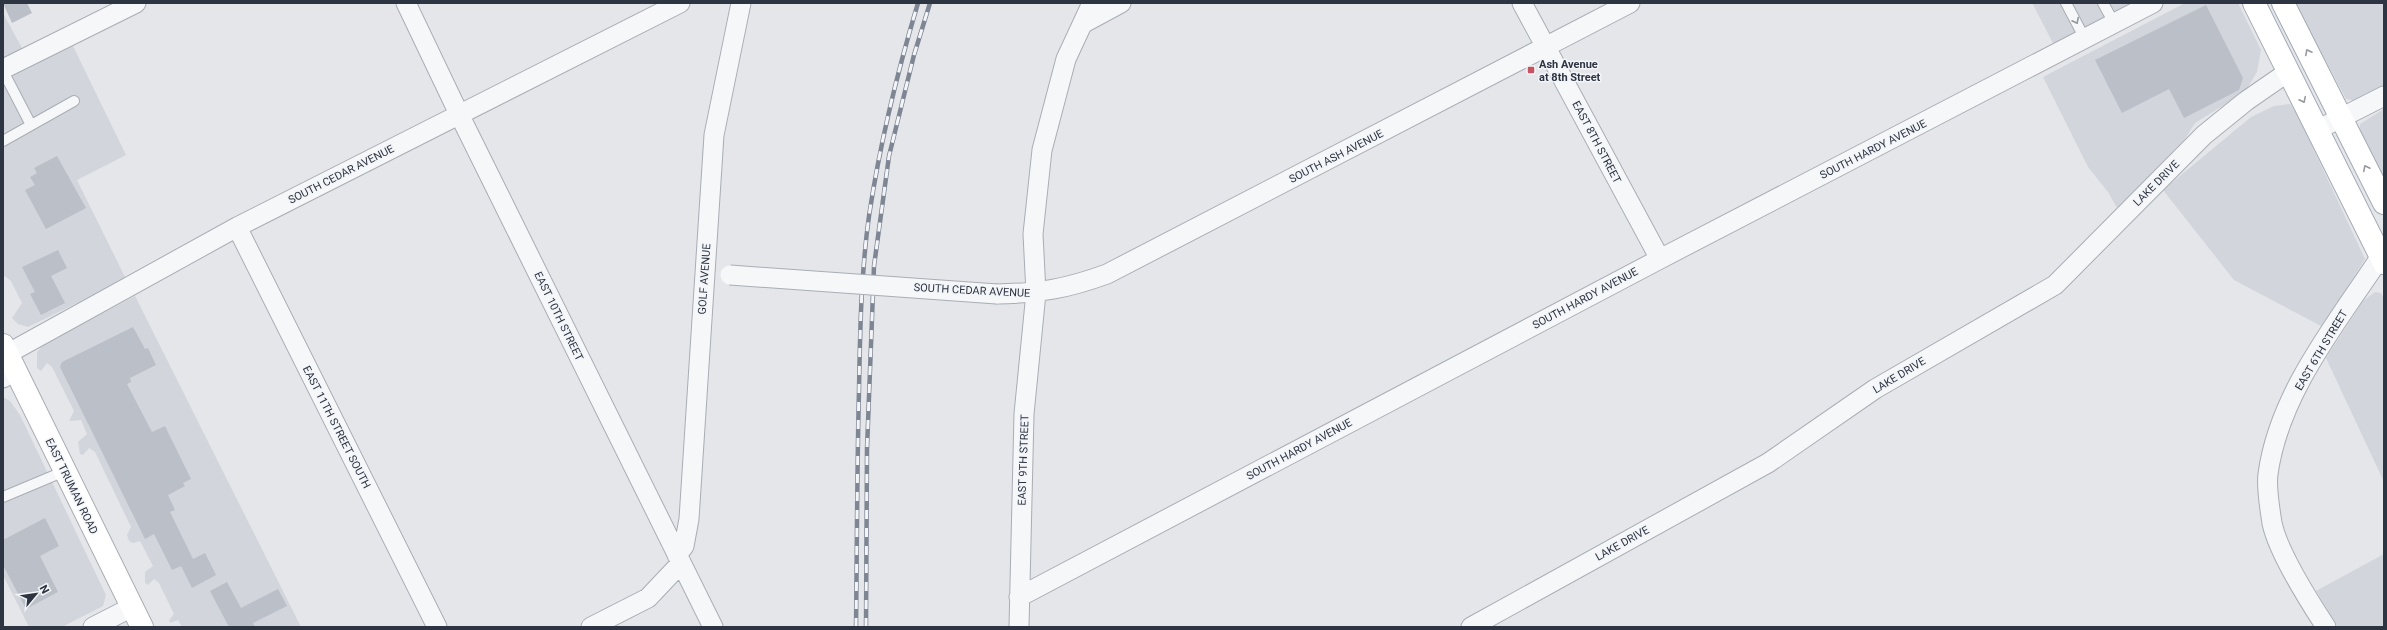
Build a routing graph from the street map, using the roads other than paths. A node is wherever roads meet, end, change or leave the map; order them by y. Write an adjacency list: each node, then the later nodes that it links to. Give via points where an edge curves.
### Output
1 (136, 3): 20 (street)
2 (406, 3): 24 (street, EAST 10TH STREET)
3 (680, 3): 24 (street, SOUTH CEDAR AVENUE)
4 (740, 3): 34 (street, GOLF AVENUE, via 714,135)
5 (1092, 3): 14 (street, SOUTH CEDAR AVENUE)
6 (1121, 3): 14 (street)
7 (1522, 3): 19 (street, EAST 8TH STREET)
8 (1630, 3): 19 (street, SOUTH ASH AVENUE)
9 (2066, 3): 18 (lane, one-way to 18)
10 (2103, 3): 15 (lane)
11 (2153, 3): 15 (street, SOUTH HARDY AVENUE)
12 (2254, 3): 17 (main road)
13 (2283, 3): 16 (main road)
14 (1084, 23): 35 (street, SOUTH CEDAR AVENUE, via 1066,59 1042,150 1033,234)
15 (2114, 24): 18 (street, SOUTH HARDY AVENUE)
16 (2294, 24): 17 (main road); 25 (main road, one-way to 16)
17 (2271, 37): 21 (main road)
18 (2085, 39): 32 (street, SOUTH HARDY AVENUE)
19 (1546, 47): 32 (street, EAST 8TH STREET); 35 (street, SOUTH ASH AVENUE, via 1107,274 1072,287)
20 (3, 70): 26 (lane)
21 (2288, 72): 27 (main road, one-way to 27); 48 (street, LAKE DRIVE, via 2204,135 2054,285 1876,388 1768,463)
22 (2384, 96): 25 (street)
23 (74, 101): 26 (lane)
24 (459, 114): 30 (street, SOUTH CEDAR AVENUE); 39 (street, EAST 10TH STREET)
25 (2341, 118): 27 (street); 29 (main road, one-way to 25)
26 (31, 125): 28 (lane)
27 (2317, 130): 31 (main road)
28 (3, 141)
29 (2384, 203)
30 (237, 228): 36 (street, SOUTH CEDAR AVENUE); 44 (street, EAST 11TH STREET SOUTH)
31 (2377, 230): 33 (main road)
32 (1660, 259): 40 (street, SOUTH HARDY AVENUE)
33 (2382, 259): 49 (street, EAST 6TH STREET, via 2302,378 2275,437 2268,476 2272,524 2290,566)
34 (704, 274): 35 (street, SOUTH CEDAR AVENUE, bridge, via 997,294); 39 (street, GOLF AVENUE, via 689,519)
35 (1036, 293): 40 (street, EAST 9TH STREET, via 1024,414)
36 (7, 362): 37 (main road, EAST TRUMAN ROAD)
37 (65, 471): 38 (lane); 41 (main road, EAST TRUMAN ROAD)
38 (3, 497)
39 (679, 559): 45 (street, via 648,598); 46 (street, EAST 10TH STREET)
40 (1019, 597): 47 (street, EAST 9TH STREET)
41 (132, 607): 42 (street); 43 (main road, EAST TRUMAN ROAD)
42 (92, 627)
43 (142, 627)
44 (437, 627)
45 (591, 627)
46 (713, 627)
47 (1019, 627)
48 (1471, 627)
49 (2326, 627)

